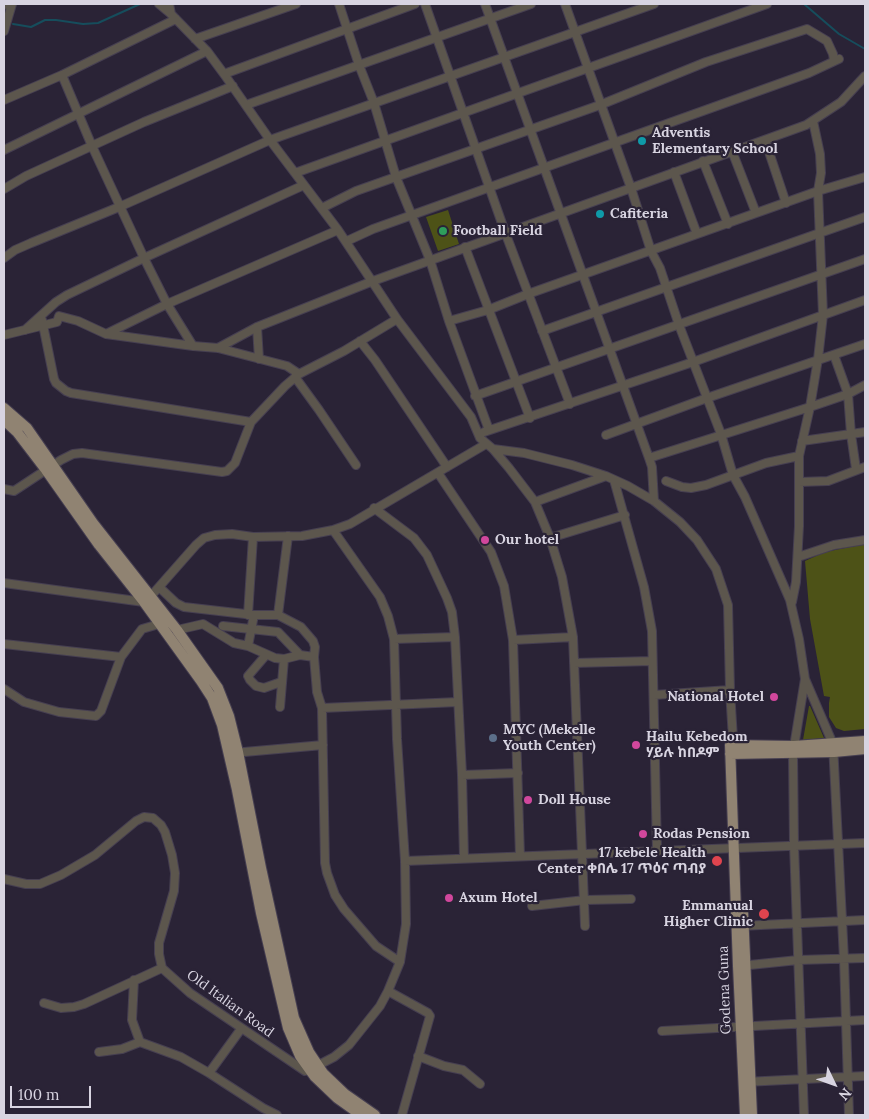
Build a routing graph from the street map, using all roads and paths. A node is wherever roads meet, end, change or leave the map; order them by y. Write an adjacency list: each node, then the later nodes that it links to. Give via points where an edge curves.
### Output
1 (12, 4): 16 (street)
2 (159, 4): 13 (street)
3 (169, 4): 13 (street)
4 (296, 4): 19 (street)
5 (339, 4): 15 (street)
6 (415, 4): 15 (street)
7 (424, 4): 18 (street)
8 (484, 4): 14 (street)
9 (531, 4): 14 (street)
10 (565, 4): 17 (street)
11 (654, 4): 17 (street)
12 (767, 4): 23 (street)
13 (174, 16): 19 (street); 25 (street)
14 (490, 18): 18 (street); 21 (street)
15 (348, 28): 22 (street); 24 (street)
16 (4, 31)
17 (575, 31): 21 (street); 23 (street)
18 (436, 37): 22 (street); 26 (street)
19 (195, 39): 20 (street)
20 (207, 51): 24 (street); 35 (street)
21 (504, 56): 26 (street); 29 (street)
22 (359, 65): 31 (street); 32 (street)
23 (588, 67): 29 (street); 33 (street)
24 (224, 74): 28 (street)
25 (62, 75): 30 (street); 35 (street)
26 (450, 76): 31 (street); 34 (street)
27 (865, 76): 36 (street, via 841,102)
28 (233, 86): 32 (street); 42 (street)
29 (518, 92): 34 (street); 37 (street)
30 (4, 100)
31 (374, 103): 38 (street); 39 (street)
32 (246, 105): 38 (street)
33 (600, 105): 37 (street); 41 (street); 41 (street, via 706,62 807,29 827,41 837,60)
34 (463, 112): 39 (street); 43 (street)
35 (79, 114): 42 (street); 44 (street)
36 (813, 121): 40 (street); 56 (street, via 820,154)
37 (530, 130): 43 (street); 47 (street)
38 (270, 140): 49 (street); 58 (street)
39 (384, 140): 49 (street); 50 (street)
40 (764, 140): 45 (street); 57 (street)
41 (613, 142): 47 (street); 55 (street)
42 (92, 146): 52 (street); 58 (street)
43 (476, 149): 50 (street); 54 (street)
44 (4, 150)
45 (732, 151): 46 (street); 60 (street)
46 (704, 161): 48 (street); 64 (street)
47 (544, 168): 54 (street); 62 (street)
48 (674, 172): 55 (street); 68 (street)
49 (295, 173): 53 (street)
50 (396, 177): 59 (street, via 356,191); 61 (street)
51 (865, 177): 56 (street)
52 (6, 185)
53 (304, 185): 59 (street); 73 (street)
54 (489, 187): 61 (street); 66 (street)
55 (631, 188): 62 (street); 71 (street)
56 (818, 192): 57 (street); 67 (street)
57 (786, 204): 60 (street)
58 (120, 207): 72 (street, via 15,250); 73 (street)
59 (322, 208): 65 (street)
60 (756, 213): 64 (street)
61 (412, 214): 69 (street); 75 (street)
62 (559, 214): 66 (street); 77 (street)
63 (865, 217): 67 (street)
64 (728, 224): 68 (street)
65 (338, 230): 69 (street); 82 (street)
66 (505, 232): 70 (street); 80 (street)
67 (820, 233): 76 (street); 79 (street)
68 (696, 234): 71 (street)
69 (347, 241): 78 (street)
70 (465, 247): 75 (street); 83 (street)
71 (651, 251): 77 (street); 79 (street)
72 (4, 258)
73 (144, 258): 82 (street); 85 (street, via 67,295)
74 (865, 259): 76 (street)
75 (430, 260): 78 (street); 88 (street)
76 (823, 274): 86 (street); 90 (street)
77 (582, 275): 80 (street); 84 (street)
78 (373, 281): 87 (street); 91 (street)
79 (666, 288): 84 (street); 90 (street)
80 (528, 294): 83 (street); 93 (street)
81 (865, 300): 86 (street)
82 (167, 304): 94 (street); 98 (street)
83 (488, 310): 88 (street); 107 (street)
84 (596, 312): 93 (street); 100 (street)
85 (41, 315): 89 (street); 92 (street)
86 (823, 315): 103 (street); 104 (street)
87 (397, 319): 96 (street); 122 (street, via 471,417)
88 (448, 321): 111 (street)
89 (43, 324): 92 (street); 94 (street, via 57,322 59,316); 118 (street, via 54,379 66,391)
90 (679, 325): 100 (street); 104 (street)
91 (257, 327): 99 (street); 102 (street)
92 (25, 330): 95 (street)
93 (542, 331): 105 (street)
94 (106, 334): 98 (street)
95 (4, 335)
96 (360, 341): 106 (street); 133 (street)
97 (865, 345): 101 (street)
98 (193, 346): 99 (street)
99 (218, 348): 102 (street)
100 (610, 350): 105 (street); 109 (street)
101 (834, 355): 103 (street); 110 (street)
102 (260, 359): 106 (street, via 286,366)
103 (818, 359): 112 (street); 114 (street)
104 (693, 362): 109 (street); 112 (street)
105 (556, 368): 107 (street); 113 (street)
106 (297, 376): 118 (street); 131 (street)
107 (516, 382): 111 (street); 116 (street)
108 (865, 385): 110 (street)
109 (623, 386): 113 (street); 119 (street)
110 (848, 394): 114 (street); 124 (street)
111 (475, 396): 120 (street)
112 (707, 398): 119 (street); 123 (street)
113 (570, 404): 116 (street)
114 (810, 407): 123 (street); 126 (street)
115 (4, 408): 132 (main road, via 27,428)
116 (530, 418): 120 (street)
117 (4, 420): 132 (main road)
118 (251, 422): 132 (street, via 235,463 227,471 82,453 73,454)
119 (637, 424): 125 (street); 130 (street)
120 (489, 430): 122 (street)
121 (865, 432): 124 (street)
122 (478, 434): 127 (street)
123 (720, 434): 130 (street); 137 (street)
124 (851, 434): 126 (street); 135 (street)
125 (606, 435)
126 (802, 441): 129 (street)
127 (486, 444): 128 (street); 133 (street)
128 (493, 449): 138 (street, via 524,453); 144 (street)
129 (799, 456): 137 (street); 141 (street)
130 (649, 458): 143 (street)
131 (356, 465)
132 (50, 467): 142 (street, via 14,491); 155 (main road, via 103,543)
133 (448, 467): 136 (street)
134 (865, 467): 135 (street)
135 (856, 469): 141 (street, via 828,481)
136 (438, 473): 145 (street); 172 (street, via 491,552 504,586)
137 (733, 475): 140 (street, via 691,488); 156 (street)
138 (606, 476): 139 (street); 144 (street)
139 (614, 480): 143 (street); 146 (street)
140 (666, 481)
141 (799, 482): 152 (street)
142 (4, 489)
143 (654, 501): 185 (street, via 697,540 716,569 728,605)
144 (535, 502): 150 (street)
145 (374, 508): 147 (street, via 350,524); 170 (street, via 414,538 428,555 452,612)
146 (625, 515): 150 (street); 180 (street, via 644,587 652,631)
147 (333, 530): 149 (street); 171 (street, via 380,597)
148 (253, 536): 149 (street); 154 (street, via 232,534 204,538); 159 (street)
149 (288, 536): 160 (street)
150 (550, 538): 169 (street, via 562,577)
151 (865, 540): 152 (street)
152 (798, 558): 156 (street)
153 (4, 583): 155 (street)
154 (159, 587): 155 (street); 157 (street, via 184,607)
155 (148, 599): 161 (main road); 166 (main road)
156 (791, 604): 182 (street)
157 (206, 609): 158 (street); 162 (street)
158 (228, 612): 159 (street); 164 (street)
159 (251, 615): 160 (street); 165 (street)
160 (278, 615): 163 (street)
161 (159, 624): 177 (street, via 142,629); 197 (main road, via 209,693)
162 (203, 624): 166 (street); 168 (street)
163 (295, 624): 167 (street); 178 (street, via 313,641)
164 (223, 626): 165 (street); 168 (street)
165 (250, 629): 167 (street); 174 (street)
166 (177, 630): 197 (main road, via 222,697 230,716)
167 (281, 634): 176 (street)
168 (221, 636): 174 (street)
169 (573, 637): 172 (street); 181 (street)
170 (455, 638): 171 (street); 187 (street)
171 (394, 639): 188 (street)
172 (513, 640): 198 (street)
173 (4, 644): 177 (street)
174 (248, 646): 175 (street)
175 (266, 655): 179 (street); 183 (street, via 248,676 250,680 264,688)
176 (300, 655): 178 (street); 179 (street)
177 (121, 657): 184 (street, via 101,711 96,716 59,712 24,702)
178 (314, 657): 190 (street)
179 (284, 659): 183 (street)
180 (652, 661): 181 (street); 186 (street)
181 (574, 663): 205 (street)
182 (805, 679): 194 (street); 196 (street)
183 (281, 682): 189 (street)
184 (4, 689)
185 (730, 690): 186 (street); 193 (street)
186 (654, 695): 204 (street)
187 (458, 702): 188 (street); 199 (street)
188 (396, 705): 190 (street); 208 (street)
189 (280, 707)
190 (322, 708): 192 (street)
191 (865, 741): 194 (main road)
192 (323, 745): 197 (street); 221 (street, via 327,873 344,909 376,946)
193 (733, 747): 196 (main road); 203 (main road, Godena Guna)
194 (834, 748): 195 (main road); 196 (main road); 201 (street)
195 (865, 748)
196 (794, 750): 202 (street)
197 (233, 752): 236 (main road, via 294,1018)
198 (518, 773): 199 (street); 206 (street)
199 (462, 775): 207 (street)
200 (865, 843): 201 (street)
201 (838, 844): 202 (street); 214 (street)
202 (794, 846): 203 (street); 215 (street)
203 (736, 848): 204 (street); 217 (main road, Godena Guna)
204 (657, 851): 205 (street)
205 (583, 854): 206 (street); 211 (street)
206 (520, 856): 207 (street)
207 (464, 858): 208 (street)
208 (405, 861): 221 (street, via 406,924)
209 (4, 879): 223 (street, via 40,884 95,855 136,821 153,818 165,832 175,873 174,891 160,943)
210 (631, 899): 211 (street)
211 (585, 900): 212 (street); 216 (street)
212 (532, 906)
213 (865, 920): 214 (street)
214 (842, 921): 215 (street); 219 (street)
215 (797, 924): 217 (street); 220 (street)
216 (586, 926)
217 (741, 926): 222 (main road, Godena Guna)
218 (865, 958): 219 (street)
219 (844, 959): 220 (street); 228 (street)
220 (798, 960): 222 (street); 229 (street)
221 (400, 962): 225 (street)
222 (741, 966): 230 (main road, Godena Guna)
223 (162, 968): 224 (street); 231 (street, Old Italian Road, via 190,993)
224 (134, 980): 226 (street, via 74,1007 61,1008); 233 (street, via 132,1020)
225 (388, 991): 235 (street, via 430,1015); 236 (street, via 349,1045)
226 (44, 1003)
227 (865, 1020): 228 (street)
228 (846, 1021): 229 (street); 239 (street)
229 (800, 1024): 230 (street); 240 (street)
230 (744, 1027): 232 (street); 241 (main road, Godena Guna)
231 (241, 1029): 236 (street, Old Italian Road, via 305,1071); 237 (street)
232 (662, 1031)
233 (140, 1042): 234 (street, via 122,1049); 237 (street, via 181,1057)
234 (99, 1052)
235 (418, 1056): 242 (street, via 463,1070); 246 (street)
236 (313, 1068): 244 (main road, via 330,1092); 245 (main road)
237 (209, 1073): 243 (street)
238 (865, 1076): 239 (street)
239 (847, 1077): 240 (street); 250 (street)
240 (803, 1080): 241 (street); 249 (street)
241 (747, 1082): 247 (main road, Godena Guna); 248 (main road, Godena Guna)
242 (480, 1084)
243 (277, 1115)
244 (361, 1115)
245 (375, 1115)
246 (402, 1115)
247 (745, 1115)
248 (752, 1115)
249 (804, 1115)
250 (849, 1115)

